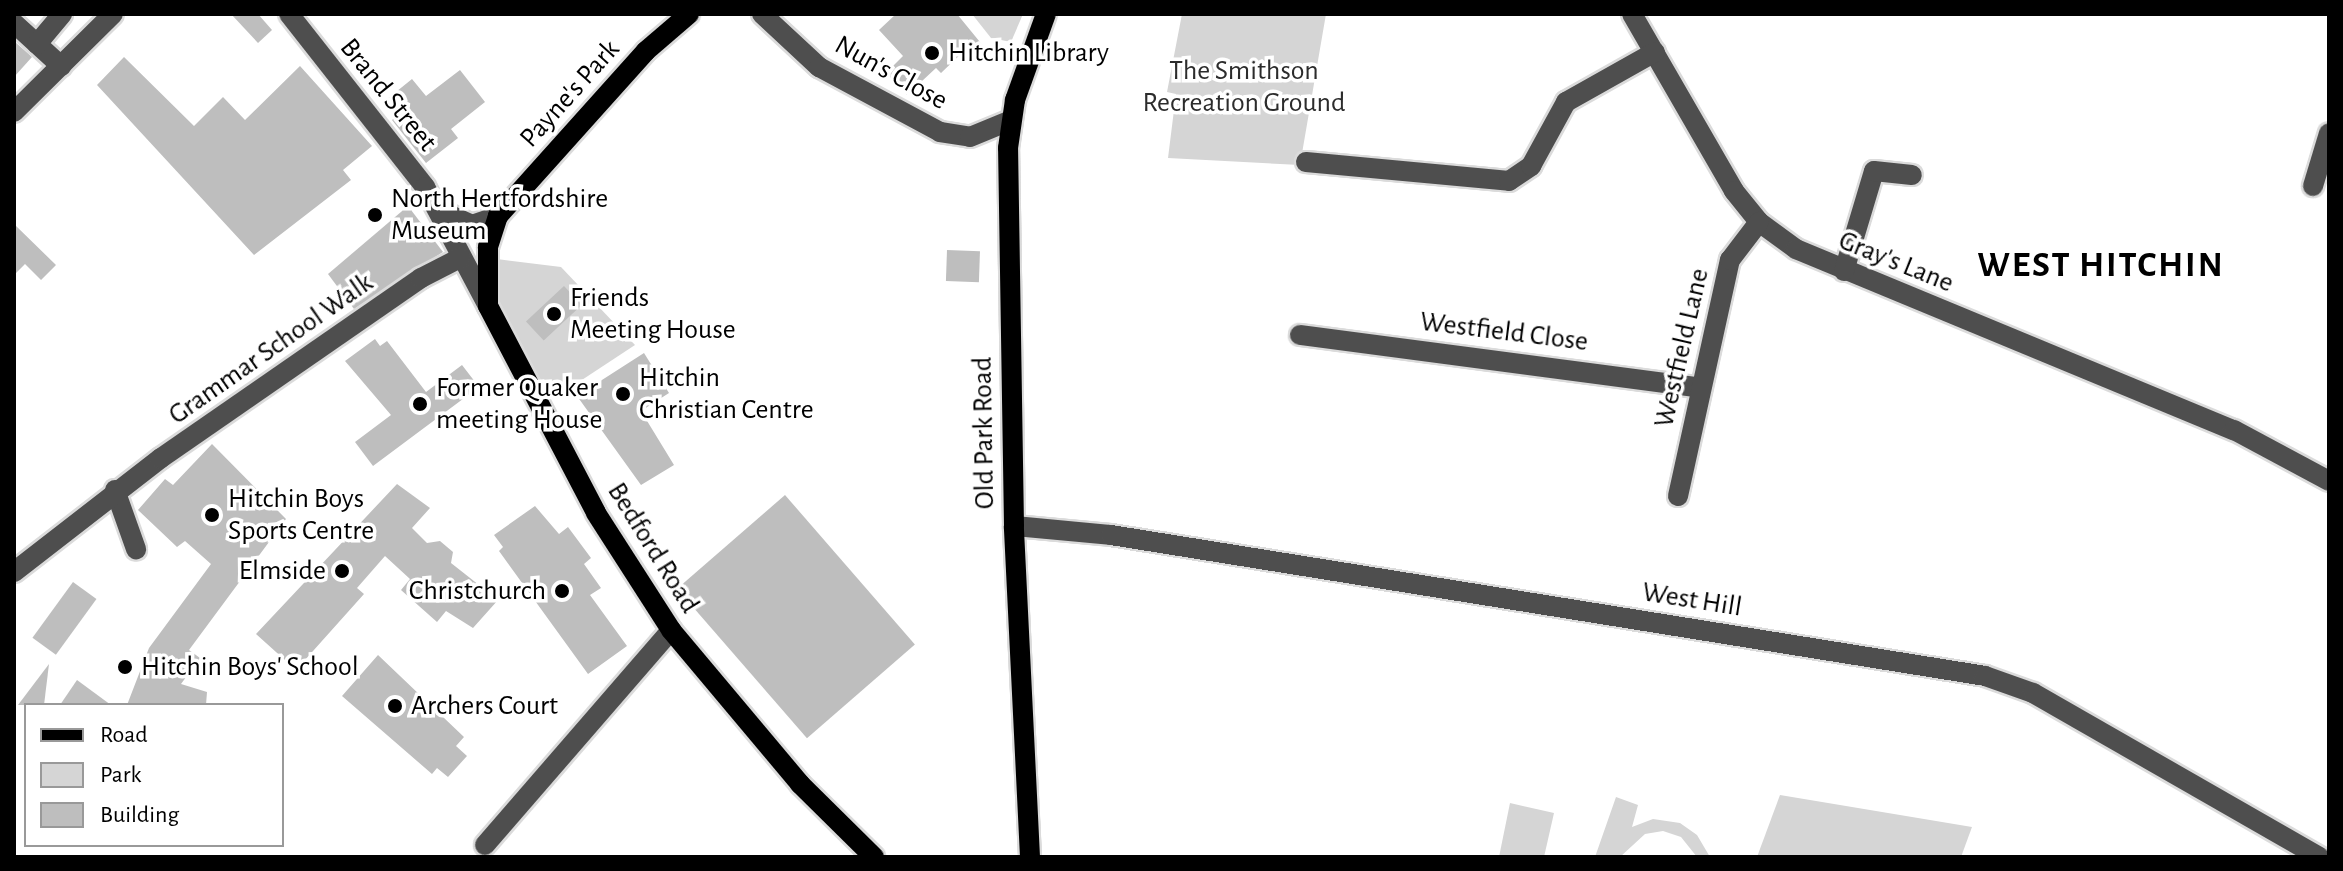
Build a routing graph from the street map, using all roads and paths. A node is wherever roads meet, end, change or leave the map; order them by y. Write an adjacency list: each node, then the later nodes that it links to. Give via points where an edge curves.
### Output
1 (62, 14): 9 (street)
2 (113, 14): 11 (street)
3 (289, 14): 18 (street, Brand Street)
4 (689, 14): 19 (main road, Payne's Park, via 646,51)
5 (762, 14): 13 (street, Nun's Close, via 819,67 940,132 970,137)
6 (1046, 14): 13 (main road, Old Park Road)
7 (1632, 14): 10 (street, Gray's Lane)
8 (14, 23): 9 (street)
9 (37, 44): 11 (street)
10 (1655, 52): 15 (street, via 1566,102 1538,157 1509,181); 20 (street, Gray's Lane, via 1734,191)
11 (61, 66): 12 (street)
12 (14, 112)
13 (1009, 121): 30 (main road, Old Park Road)
14 (2329, 133): 17 (street)
15 (1306, 162)
16 (1912, 175): 23 (street, via 1874,171)
17 (2313, 186)
18 (441, 211): 21 (street, Brand Street); 22 (street, Brand Street)
19 (498, 216): 21 (street); 24 (main road, Bedford Road, via 488,247)
20 (1759, 222): 23 (street, Gray's Lane, via 1796,249); 26 (street, Westfield Lane, via 1730,260)
21 (472, 225): 22 (street, via 459,241)
22 (460, 258): 24 (street, Brand Street); 28 (street, Grammar School Walk, via 421,278)
23 (1844, 271): 27 (street, Gray's Lane, via 2234,430)
24 (488, 306): 33 (main road, Bedford Road, via 596,513)
25 (1300, 335): 26 (street, Westfield Close)
26 (1701, 388): 29 (street, Westfield Lane)
27 (2329, 481)
28 (115, 490): 31 (street); 32 (street, Grammar School Walk)
29 (1678, 496)
30 (1014, 526): 36 (main road, Old Park Road); 37 (street, West Hill, via 1111,535 1985,676 2033,693)
31 (136, 549)
32 (14, 572)
33 (671, 630): 34 (street); 35 (main road, Bedford Road, via 800,784)
34 (485, 845)
35 (874, 857)
36 (1030, 857)
37 (2319, 857)

